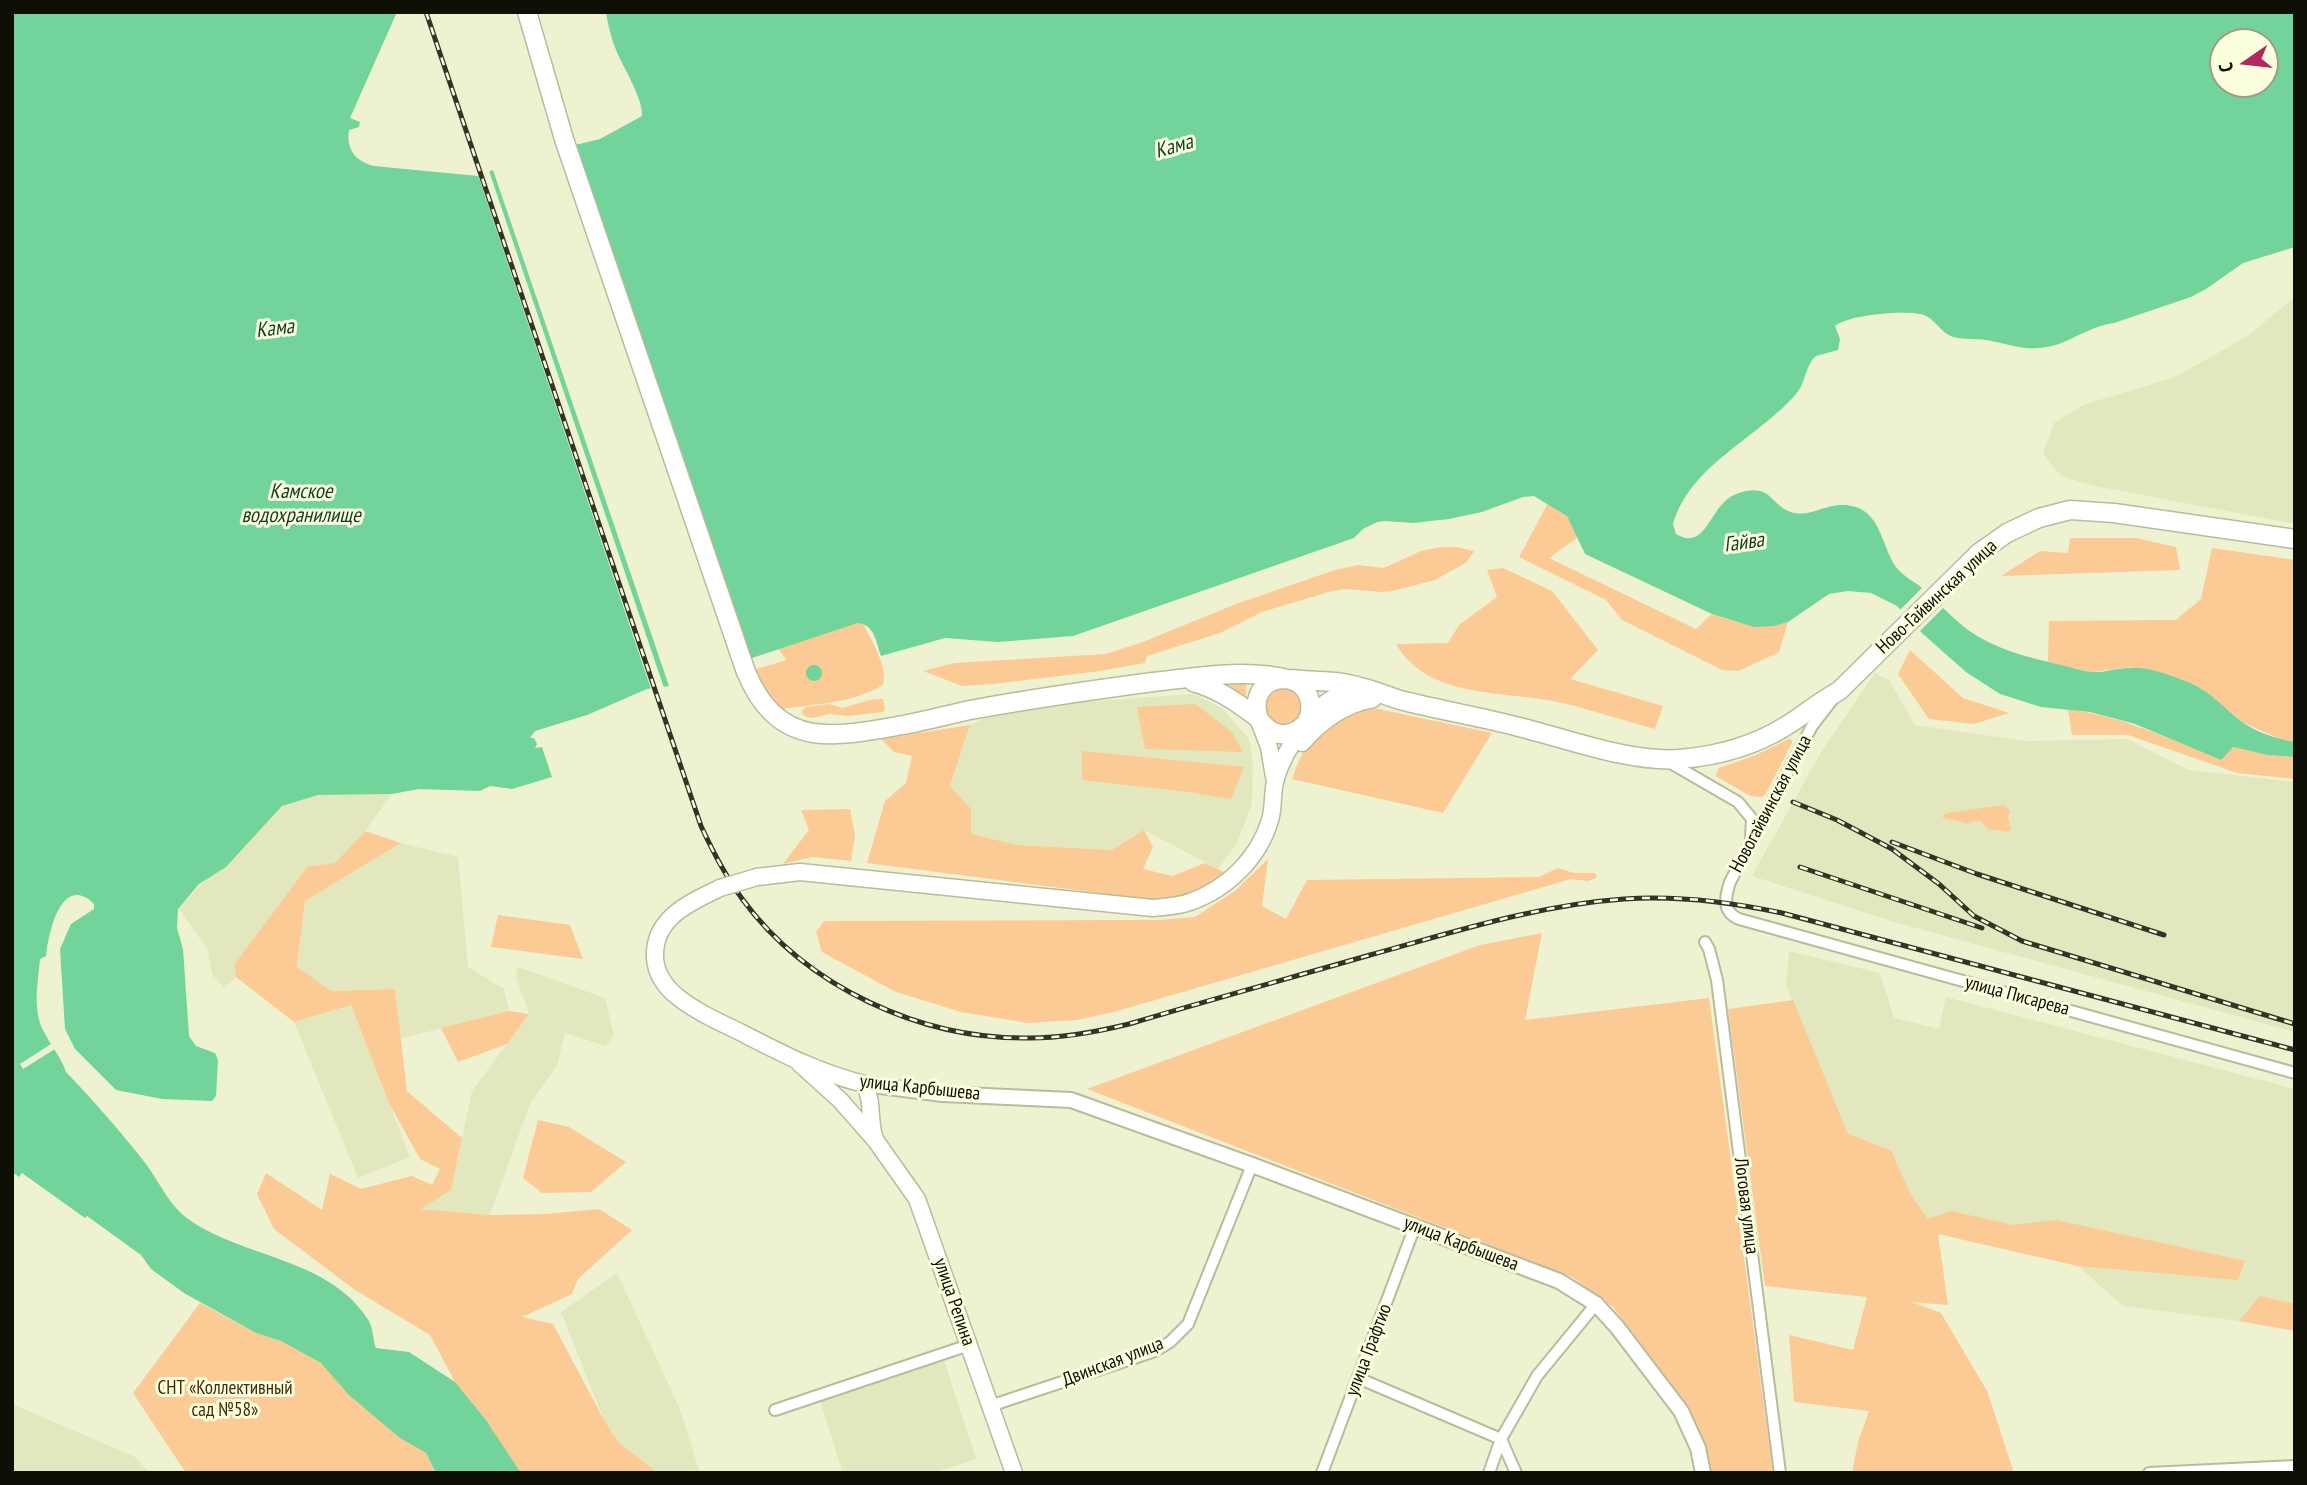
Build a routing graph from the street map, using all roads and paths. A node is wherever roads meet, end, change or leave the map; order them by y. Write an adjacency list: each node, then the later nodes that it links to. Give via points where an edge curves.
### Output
1 (527, 12): 3 (main road, via 564,139 754,690 763,705 785,723 827,733)
2 (2295, 539): 5 (main road, Ново-Гайвинская улица, via 2114,513 2070,510 2039,518 1980,552)
3 (1179, 679): 4 (main road, via 1245,675); 7 (main road, via 1214,690)
4 (1284, 679): 6 (main road, via 1342,683); 7 (main road, via 1269,683 1259,694); 8 (main road, via 1298,683 1308,694 1311,709)
5 (1839, 691): 9 (main road, Ново-Гайвинская улица, via 1755,742 1711,755); 11 (street, Новогайвинская улица, via 1812,726)
6 (1398, 699): 8 (main road, via 1338,698); 9 (main road, Ново-Гайвинская улица, via 1607,750); 10 (main road, via 1372,698 1323,722 1293,753)
7 (1259, 719): 8 (main road, via 1270,731 1281,734); 10 (main road, улица Карбышева)
8 (1306, 723): 10 (main road, улица Карбышева)
9 (1664, 759): 11 (street, via 1738,802 1752,819)
10 (1275, 782): 14 (main road, улица Карбышева, bridge, via 1269,822 1255,853 1234,876 1189,903 1153,908 800,872 757,877 720,888 683,907 665,923 656,945 662,981 697,1010)
11 (1751, 839): 12 (street, Новогайвинская улица, via 1726,897 1728,912)
12 (1739, 919): 15 (street, улица Писарева)
13 (1704, 942): 36 (street, Логовая улица, via 1717,980)
14 (800, 1064): 16 (main road, улица Карбышева); 19 (main road, улица Репина)
15 (2295, 1073)
16 (847, 1079): 17 (main road, улица Карбышева); 19 (main road)
17 (864, 1084): 18 (street, улица Карбышева); 20 (main road)
18 (888, 1088): 20 (street); 22 (street, улица Карбышева, via 1071,1101)
19 (840, 1100): 21 (main road, улица Репина)
20 (871, 1108): 21 (main road)
21 (876, 1141): 25 (main road, улица Репина, via 917,1199)
22 (1252, 1166): 23 (street, улица Карбышева); 27 (street, Двинская улица, via 1188,1324 1170,1342)
23 (1415, 1226): 24 (street, улица Карбышева, via 1559,1281); 26 (street, улица Графтио)
24 (1596, 1304): 29 (street, via 1537,1376); 35 (street, улица Карбышева, via 1681,1411 1698,1448)
25 (969, 1345): 27 (main road, улица Репина); 28 (street)
26 (1358, 1377): 29 (street); 32 (street, улица Графтио)
27 (990, 1406): 31 (main road, улица Репина)
28 (775, 1410)
29 (1501, 1439): 33 (street); 34 (street)
30 (2295, 1466): 37 (street)
31 (1014, 1473)
32 (1322, 1473)
33 (1489, 1473)
34 (1516, 1473)
35 (1703, 1473)
36 (1780, 1473)
37 (2149, 1473)

